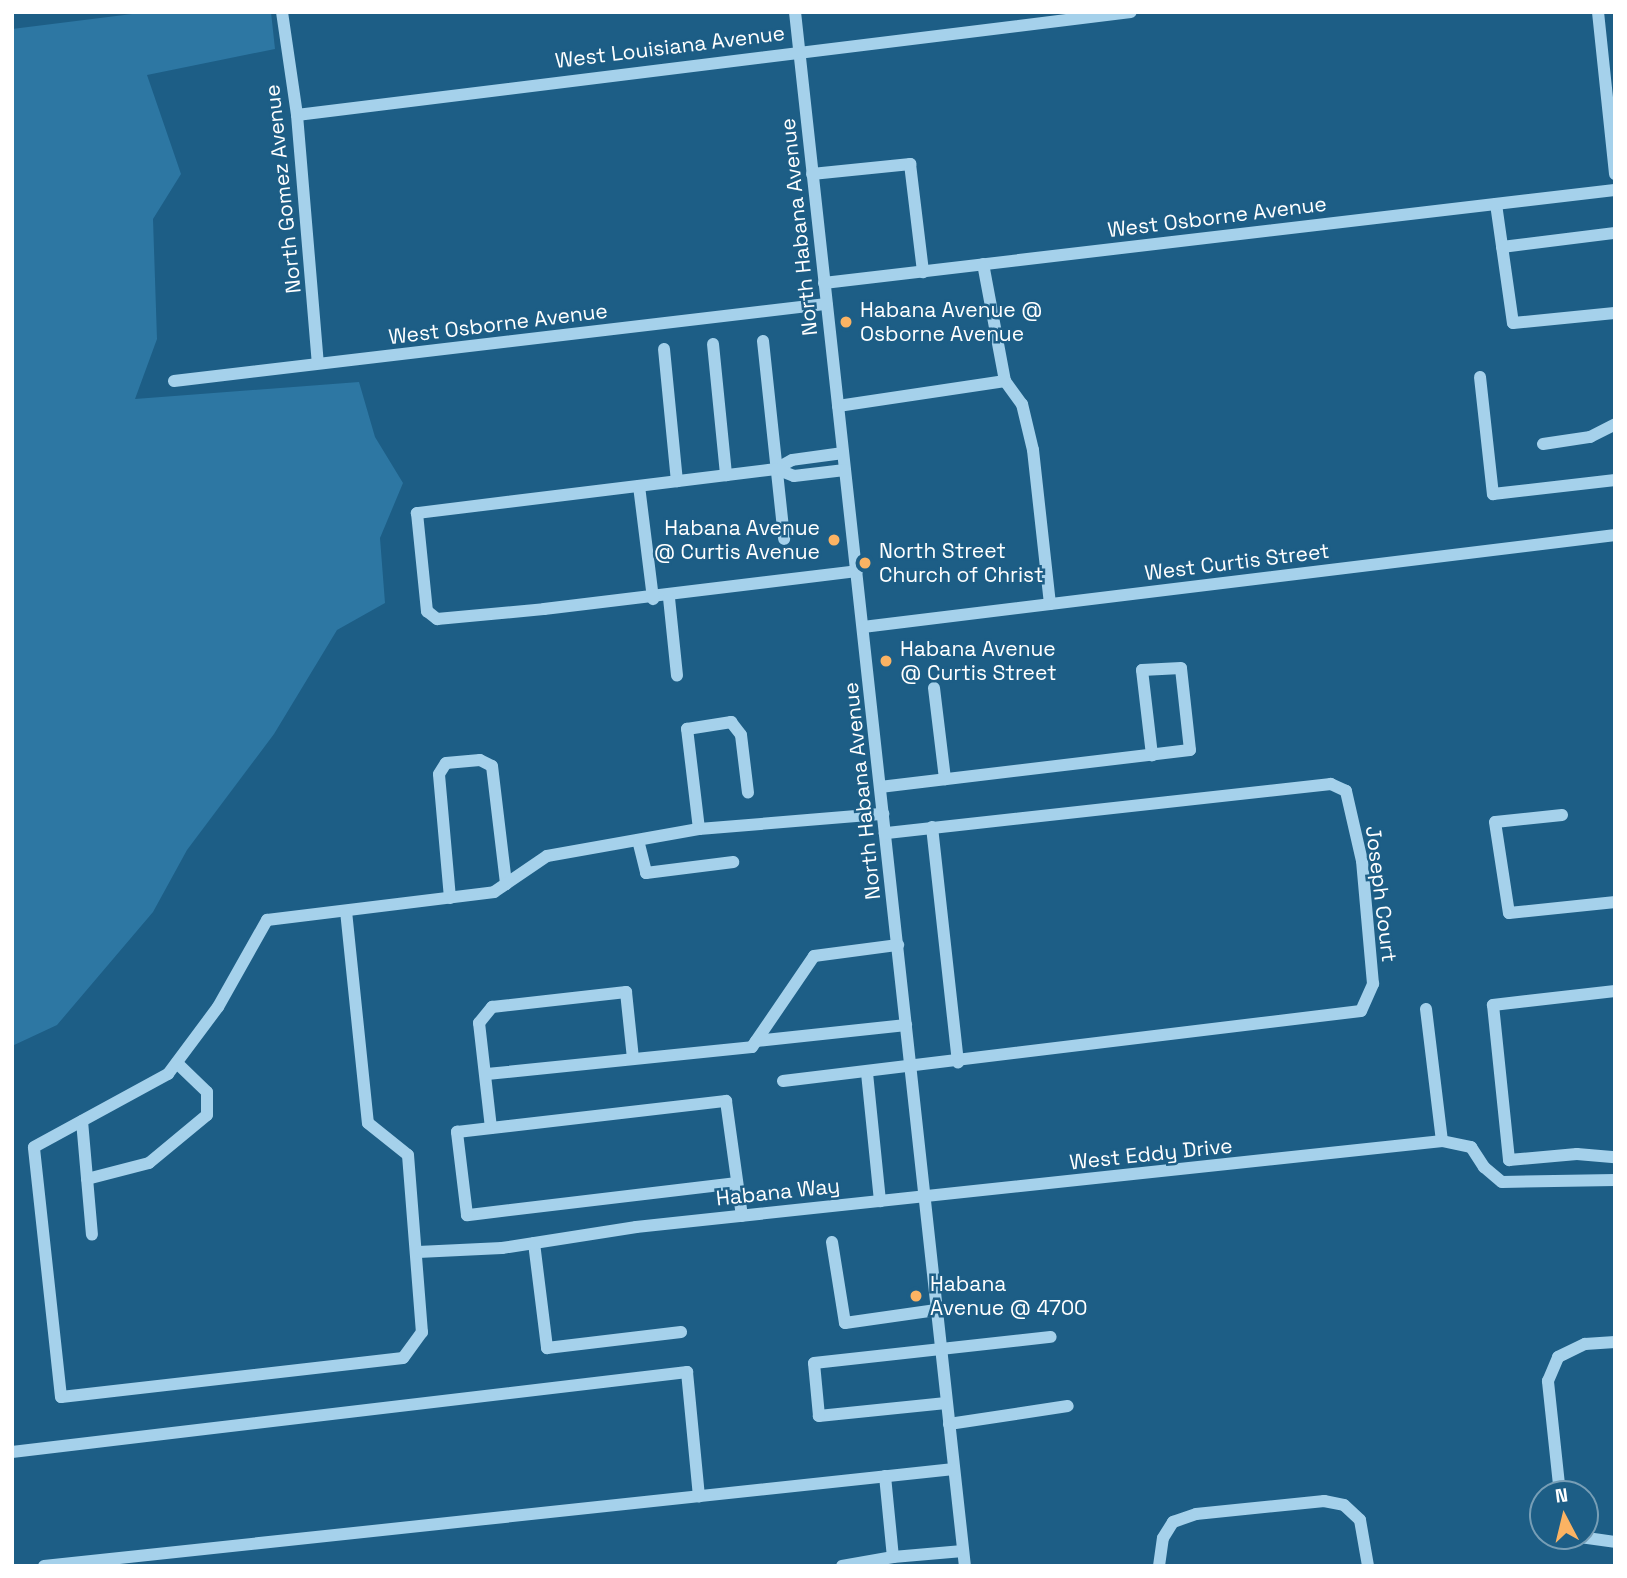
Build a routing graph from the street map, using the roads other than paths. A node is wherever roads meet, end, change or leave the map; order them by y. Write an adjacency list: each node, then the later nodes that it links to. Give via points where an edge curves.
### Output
1 (282, 12): 6 (street, North Gomez Avenue)
2 (795, 12): 5 (street, North Habana Avenue)
3 (1131, 12): 5 (street, West Louisiana Avenue)
4 (1598, 12): 8 (street)
5 (799, 50): 6 (street, West Louisiana Avenue); 7 (street, North Habana Avenue)
6 (297, 115): 21 (street, North Gomez Avenue)
7 (812, 174): 14 (street, via 910,164); 15 (street, North Habana Avenue)
8 (1615, 174)
9 (1615, 190): 10 (street, West Osborne Avenue)
10 (1496, 204): 12 (street); 13 (street, West Osborne Avenue)
11 (1615, 233): 12 (street)
12 (1502, 247): 17 (street, via 1513,323)
13 (983, 264): 14 (street, West Osborne Avenue); 24 (street)
14 (923, 272): 15 (street, West Osborne Avenue)
15 (824, 283): 16 (street, North Habana Avenue)
16 (826, 304): 21 (street, West Osborne Avenue); 25 (street, North Habana Avenue)
17 (1615, 313)
18 (763, 341): 29 (street)
19 (713, 344): 31 (street)
20 (664, 349): 33 (street)
21 (318, 363): 23 (street, West Osborne Avenue)
22 (1480, 377): 32 (street, via 1493,494)
23 (174, 381)
24 (1005, 381): 25 (street); 40 (street, via 1022,404 1033,450)
25 (838, 406): 28 (street, North Habana Avenue)
26 (1615, 424): 27 (street, via 1590,437)
27 (1543, 444)
28 (843, 453): 29 (street, via 792,460); 30 (street, North Habana Avenue)
29 (776, 470): 30 (street, via 794,476); 31 (street); 36 (street)
30 (845, 470): 37 (street, North Habana Avenue)
31 (726, 475): 33 (street)
32 (1615, 480)
33 (677, 481): 34 (street)
34 (639, 486): 39 (street); 39 (street, via 417,513 427,611 437,619)
35 (1615, 536): 40 (street, West Curtis Street)
36 (784, 539)
37 (857, 571): 38 (street); 41 (street, North Habana Avenue)
38 (669, 598): 39 (street); 42 (street)
39 (653, 599)
40 (1051, 604): 41 (street, West Curtis Street)
41 (863, 628): 46 (street, North Habana Avenue)
42 (677, 676)
43 (933, 688): 45 (street)
44 (1152, 755): 44 (street, via 1190,750 1181,668 1142,670); 45 (street)
45 (945, 779): 46 (street)
46 (880, 787): 48 (street, North Habana Avenue)
47 (748, 793): 51 (street, via 741,735 731,722 687,729)
48 (883, 814): 51 (street); 52 (street, North Habana Avenue)
49 (1562, 815): 57 (street, via 1496,822 1509,913)
50 (932, 827): 52 (street, Joseph Court); 66 (street); 66 (street, Joseph Court, via 1331,784 1346,791 1362,860 1373,984 1361,1011)
51 (699, 829): 53 (street)
52 (885, 833): 59 (street, North Habana Avenue)
53 (638, 840): 54 (street, via 646,873); 55 (street, via 547,856)
54 (733, 862)
55 (506, 884): 56 (street, via 494,892); 56 (street, via 492,766 480,760 446,763 439,774)
56 (450, 898): 58 (street)
57 (1615, 902)
58 (346, 911): 65 (street, via 267,920 218,1007); 84 (street, via 368,1123 408,1155)
59 (898, 945): 62 (street, North Habana Avenue); 63 (street, via 814,956)
60 (1615, 991): 74 (street, via 1493,1005 1509,1160 1577,1154)
61 (1426, 1009): 73 (street)
62 (906, 1025): 63 (street); 67 (street, North Habana Avenue)
63 (756, 1041): 64 (street, via 752,1046)
64 (633, 1059): 69 (street); 69 (street, via 626,992 492,1007 479,1023)
65 (177, 1063): 71 (street, via 168,1074); 75 (street, via 207,1092 207,1115 149,1163)
66 (958, 1063): 67 (street, Joseph Court)
67 (911, 1069): 68 (street, Joseph Court); 78 (street, North Habana Avenue)
68 (867, 1073): 70 (street, Joseph Court); 79 (street)
69 (487, 1074): 72 (street)
70 (783, 1081)
71 (82, 1121): 75 (street); 84 (street, via 34,1147 61,1397 403,1357 422,1332)
72 (491, 1128): 77 (street, via 726,1101); 77 (street, via 457,1132 467,1215)
73 (1442, 1141): 76 (street, via 1471,1147 1484,1167 1502,1182); 78 (street, West Eddy Drive)
74 (1615, 1157)
75 (87, 1179): 81 (street)
76 (1615, 1180)
77 (737, 1183): 80 (street)
78 (924, 1196): 79 (street, Habana Way); 85 (street, North Habana Avenue)
79 (880, 1201): 80 (street, Habana Way)
80 (742, 1216): 83 (street, Habana Way)
81 (92, 1235)
82 (832, 1242): 85 (street, via 845,1323)
83 (534, 1243): 84 (street, Habana Way); 86 (street, via 547,1348)
84 (418, 1252)
85 (936, 1310): 89 (street, North Habana Avenue)
86 (681, 1332)
87 (1051, 1337): 89 (street)
88 (1615, 1342): 96 (street, via 1585,1344 1558,1357 1548,1381)
89 (940, 1350): 90 (street, North Habana Avenue); 90 (street, via 814,1363 819,1416)
90 (946, 1403): 92 (street, North Habana Avenue)
91 (1068, 1406): 92 (street)
92 (948, 1424): 94 (street, North Habana Avenue)
93 (12, 1452): 97 (street, via 687,1372)
94 (954, 1469): 95 (street); 98 (street, North Habana Avenue)
95 (885, 1476): 97 (street); 99 (street)
96 (1559, 1480)
97 (699, 1496): 100 (street)
98 (963, 1551): 99 (street); 103 (street, North Habana Avenue)
99 (893, 1557): 102 (street)
100 (79, 1564): 101 (street)
101 (44, 1566)
102 (842, 1566)
103 (965, 1566)
104 (1159, 1566): 105 (street, via 1163,1538 1173,1522 1196,1514 1324,1501 1344,1505 1360,1520)
105 (1368, 1566)

